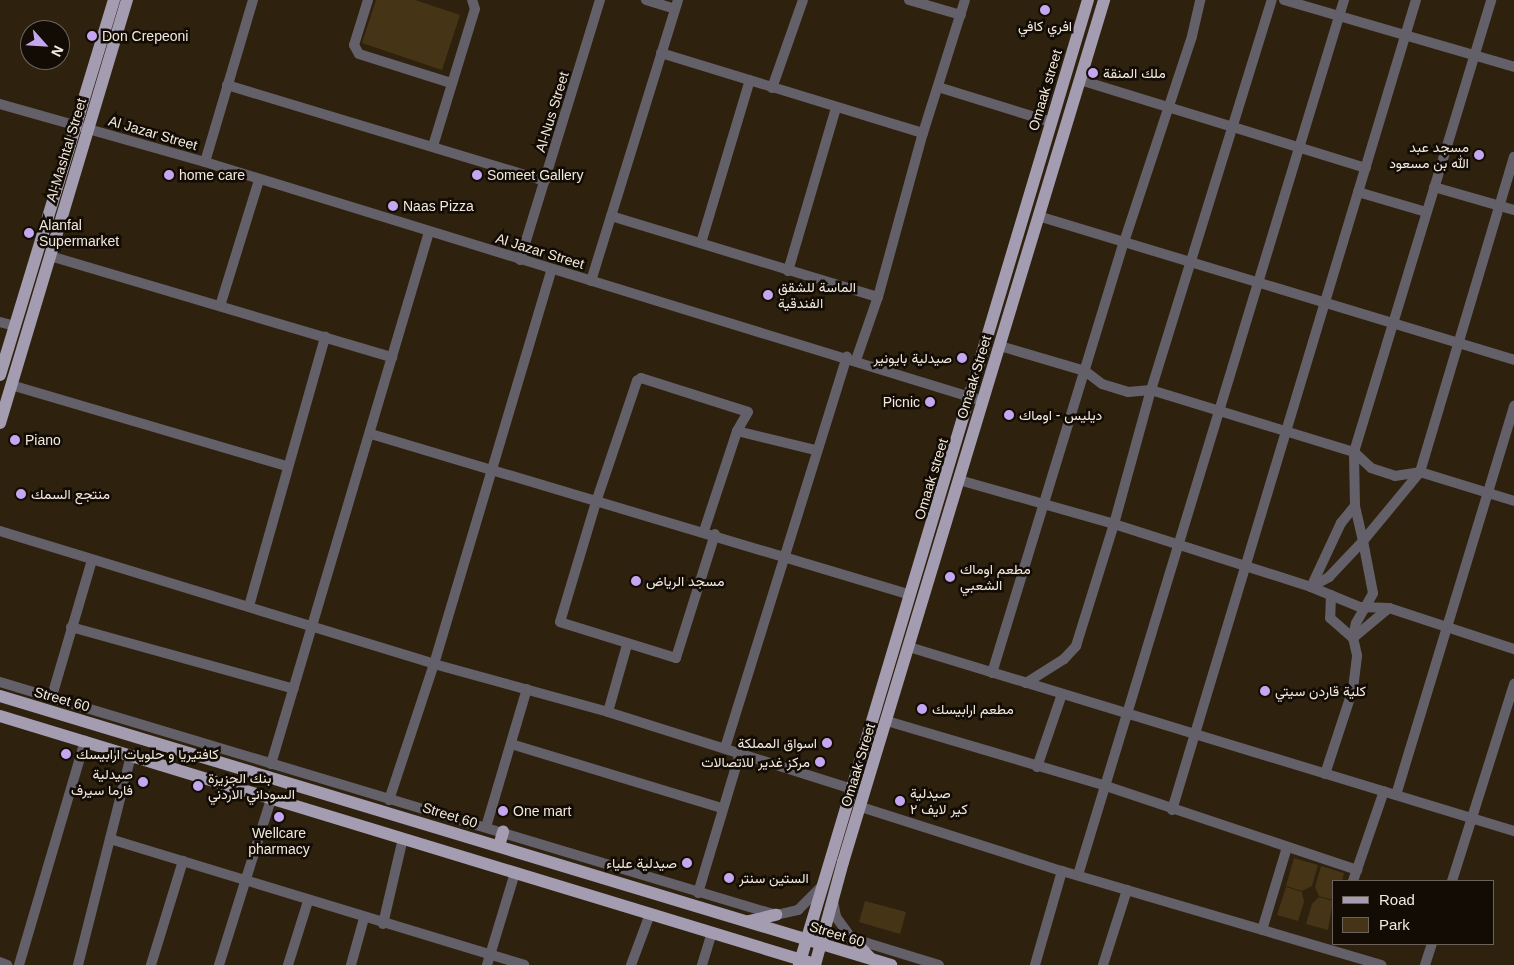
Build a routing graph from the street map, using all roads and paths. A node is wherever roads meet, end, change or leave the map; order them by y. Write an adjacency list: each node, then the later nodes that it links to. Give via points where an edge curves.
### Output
1 (114, 0): 36 (main road, Al-Mashtal Street)
2 (127, 0): 36 (main road, Al-Mashtal Street)
3 (252, 0): 29 (street)
4 (368, 0): 28 (street, via 354,45 359,54)
5 (472, 0): 28 (street, via 475,9)
6 (600, 0): 45 (street, Al-Nus Street)
7 (646, 0): 19 (street)
8 (803, 0): 31 (street)
9 (908, 0): 20 (street)
10 (966, 0): 20 (street)
11 (1088, 0): 35 (main road, Omaak street)
12 (1104, 0): 27 (main road, Omaak Street)
13 (1200, 0): 33 (street, via 1192,36)
14 (1272, 0): 37 (street)
15 (1284, 0): 21 (street)
16 (1344, 0): 21 (street)
17 (1416, 0): 22 (street)
18 (1491, 0): 24 (street)
19 (677, 4): 23 (street)
20 (961, 15): 30 (street)
21 (1339, 17): 22 (street); 40 (street)
22 (1405, 37): 24 (street); 43 (street)
23 (661, 53): 26 (street); 51 (street)
24 (1474, 55): 25 (street); 46 (street)
25 (1514, 67)
26 (750, 80): 31 (street); 54 (street)
27 (1080, 80): 33 (street); 52 (main road, Omaak Street)
28 (451, 83): 39 (street)
29 (227, 84): 39 (street); 42 (street)
30 (938, 87): 35 (street); 38 (street)
31 (772, 88): 34 (street)
32 (1, 107): 36 (street, Al Jazar Street)
33 (1167, 107): 37 (street); 55 (street)
34 (836, 108): 38 (street); 60 (street)
35 (1051, 122): 79 (main road, Omaak street)
36 (82, 126): 42 (street, Al Jazar Street); 56 (main road, Al-Mashtal Street); 68 (main road, Al-Mashtal Street)
37 (1231, 127): 40 (street); 58 (street)
38 (923, 133): 63 (street)
39 (433, 146): 45 (street)
40 (1300, 148): 43 (street); 62 (street)
41 (1514, 157): 48 (street)
42 (205, 162): 44 (street, Al Jazar Street)
43 (1366, 168): 47 (street)
44 (259, 180): 53 (street, Al Jazar Street); 65 (street)
45 (545, 181): 57 (street, Al-Nus Street)
46 (1434, 187): 48 (street); 50 (street)
47 (1358, 192): 50 (street); 64 (street)
48 (1500, 206): 49 (street); 70 (street)
49 (1514, 210)
50 (1426, 212): 67 (street)
51 (611, 216): 54 (street); 61 (street)
52 (1038, 216): 55 (street); 71 (main road, Omaak Street)
53 (429, 232): 57 (street, Al Jazar Street); 72 (street)
54 (701, 242): 60 (street)
55 (1124, 242): 58 (street); 75 (street)
56 (50, 256): 65 (street); 77 (main road, Al-Mashtal Street)
57 (520, 260): 59 (street, Al Jazar Street)
58 (1190, 261): 62 (street); 78 (street)
59 (552, 269): 61 (street, Al Jazar Street); 90 (street)
60 (788, 271): 63 (street)
61 (591, 281): 73 (street, Al Jazar Street)
62 (1259, 283): 64 (street); 82 (street)
63 (878, 297): 73 (street)
64 (1324, 303): 67 (street); 85 (street)
65 (220, 306): 69 (street)
66 (0, 322): 68 (street)
67 (1392, 324): 70 (street); 88 (street)
68 (15, 326): 76 (main road, Al-Mashtal Street)
69 (325, 337): 72 (street); 89 (street)
70 (1459, 344): 74 (street); 91 (street)
71 (1000, 346): 75 (street); 80 (main road, Omaak Street)
72 (392, 356): 86 (street)
73 (851, 359): 79 (street, Al Jazar Street); 87 (street)
74 (1514, 360)
75 (1085, 371): 78 (street, via 1102,384 1128,392); 96 (street)
76 (0, 375)
77 (11, 385): 83 (main road, Al-Mashtal Street); 89 (street)
78 (1151, 390): 82 (street); 98 (street)
79 (970, 397): 80 (street, Al Jazar Street); 108 (main road, Omaak street)
80 (983, 401): 92 (main road, Omaak Street)
81 (1514, 406): 93 (street)
82 (1220, 412): 85 (street); 103 (street)
83 (0, 423)
84 (737, 431): 87 (street); 94 (street, via 748,412 641,378 637,381); 100 (street)
85 (1287, 431): 88 (street); 106 (street)
86 (371, 434): 90 (street); 113 (street)
87 (815, 450): 104 (street)
88 (1354, 452): 91 (street, via 1371,468 1395,476); 97 (street)
89 (286, 466): 110 (street)
90 (492, 469): 94 (street); 120 (street)
91 (1420, 472): 93 (street); 102 (street)
92 (959, 480): 96 (street); 118 (main road, Omaak Street)
93 (1488, 492): 95 (street); 115 (street)
94 (597, 499): 100 (street); 117 (street, via 560,622)
95 (1514, 501)
96 (1046, 505): 98 (street); 121 (street)
97 (1355, 506): 102 (street); 107 (street, via 1341,523)
98 (1114, 524): 103 (street); 123 (street, via 1076,646 1064,660)
99 (0, 531): 105 (street)
100 (704, 531): 101 (street)
101 (715, 534): 104 (street); 117 (street, via 676,658)
102 (1363, 542): 107 (street, via 1329,577); 111 (street, via 1373,593)
103 (1179, 545): 106 (street); 132 (street)
104 (784, 555): 108 (street); 139 (street)
105 (92, 560): 110 (street); 114 (street)
106 (1245, 567): 107 (street); 135 (street)
107 (1311, 587): 109 (street)
108 (911, 595): 146 (main road, Omaak street)
109 (1331, 595): 111 (street); 116 (street, via 1330,618)
110 (248, 606): 113 (street)
111 (1363, 607): 112 (street); 116 (street)
112 (1389, 608): 115 (street); 116 (street)
113 (315, 625): 120 (street); 125 (street)
114 (71, 627): 125 (street); 129 (street)
115 (1448, 628): 119 (street); 148 (street)
116 (1353, 638): 144 (street, via 1357,655 1354,689)
117 (627, 644): 130 (street)
118 (909, 647): 121 (street); 133 (main road, Omaak Street)
119 (1514, 649)
120 (434, 664): 126 (street); 150 (street)
121 (992, 673): 123 (street)
122 (0, 682): 129 (street)
123 (1026, 683): 127 (street)
124 (1514, 684): 156 (street)
125 (294, 689): 142 (street)
126 (527, 689): 130 (street); 138 (street)
127 (1062, 694): 132 (street); 143 (street)
128 (0, 696): 136 (main road, Street 60)
129 (52, 696): 134 (street)
130 (608, 712): 139 (street)
131 (0, 716): 137 (main road)
132 (1129, 716): 135 (street); 145 (street)
133 (887, 721): 143 (street); 152 (main road, Omaak Street)
134 (142, 724): 136 (main road); 142 (street)
135 (1196, 734): 144 (street); 155 (street)
136 (139, 738): 151 (main road, Street 60)
137 (85, 741): 141 (main road); 198 (street)
138 (511, 744): 153 (street); 159 (street)
139 (725, 748): 140 (street)
140 (740, 753): 146 (street); 153 (street)
141 (131, 755): 149 (main road); 163 (street)
142 (271, 764): 150 (street)
143 (1037, 767): 145 (street)
144 (1325, 774): 147 (street)
145 (1106, 786): 155 (street); 170 (street)
146 (852, 789): 174 (main road, Omaak street)
147 (1384, 791): 148 (street); 167 (street)
148 (1396, 795): 156 (street)
149 (271, 799): 157 (main road); 171 (street)
150 (389, 800): 159 (street)
151 (355, 803): 154 (main road, Street 60); 157 (main road)
152 (860, 807): 168 (street); 177 (main road, Omaak Street)
153 (722, 808): 176 (street)
154 (376, 809): 158 (main road); 164 (main road, Street 60)
155 (1172, 810): 165 (street)
156 (1472, 818): 160 (street); 173 (street)
157 (349, 822): 158 (main road)
158 (371, 828): 162 (main road)
159 (486, 828): 161 (street)
160 (1514, 830)
161 (503, 832): 164 (main road); 176 (street)
162 (402, 838): 169 (main road); 183 (street)
163 (110, 839): 166 (street); 199 (street)
164 (499, 846): 182 (main road, Street 60)
165 (1287, 847): 167 (street); 184 (street)
166 (183, 861): 171 (street); 200 (street)
167 (1357, 870): 172 (street)
168 (1062, 871): 170 (street); 209 (street)
169 (515, 873): 179 (main road); 191 (street)
170 (1078, 876): 175 (street)
171 (244, 880): 178 (street); 201 (street)
172 (1353, 880)
173 (1452, 880)
174 (820, 887): 180 (street, via 798,910); 187 (main road, Omaak street)
175 (1127, 890): 184 (street); 210 (street)
176 (698, 893): 180 (street)
177 (833, 899): 186 (street, via 836,916); 188 (main road, Omaak Street)
178 (308, 901): 181 (street); 202 (street)
179 (650, 914): 185 (main road); 205 (street)
180 (776, 915): 182 (main road)
181 (364, 918): 183 (street); 203 (street)
182 (745, 921): 187 (main road, Street 60)
183 (383, 924): 191 (street)
184 (1262, 930): 190 (street)
185 (712, 933): 194 (main road); 206 (street)
186 (851, 938): 192 (main road); 208 (street)
187 (807, 940): 188 (main road, Street 60); 194 (main road, Omaak street)
188 (821, 945): 192 (main road, Street 60); 196 (main road, Omaak Street)
189 (1432, 945): 212 (street)
190 (1333, 947): 195 (street)
191 (488, 960): 204 (street)
192 (872, 960): 207 (main road, Street 60)
193 (0, 962): 197 (street)
194 (800, 962): 196 (main road)
195 (1362, 962): 211 (street)
196 (817, 964)
197 (7, 965)
198 (20, 965)
199 (78, 965)
200 (151, 965)
201 (219, 965)
202 (288, 965)
203 (351, 965)
204 (524, 965)
205 (631, 965)
206 (702, 965)
207 (891, 965)
208 (939, 965)
209 (1035, 965)
210 (1103, 965)
211 (1381, 965)
212 (1426, 965)

